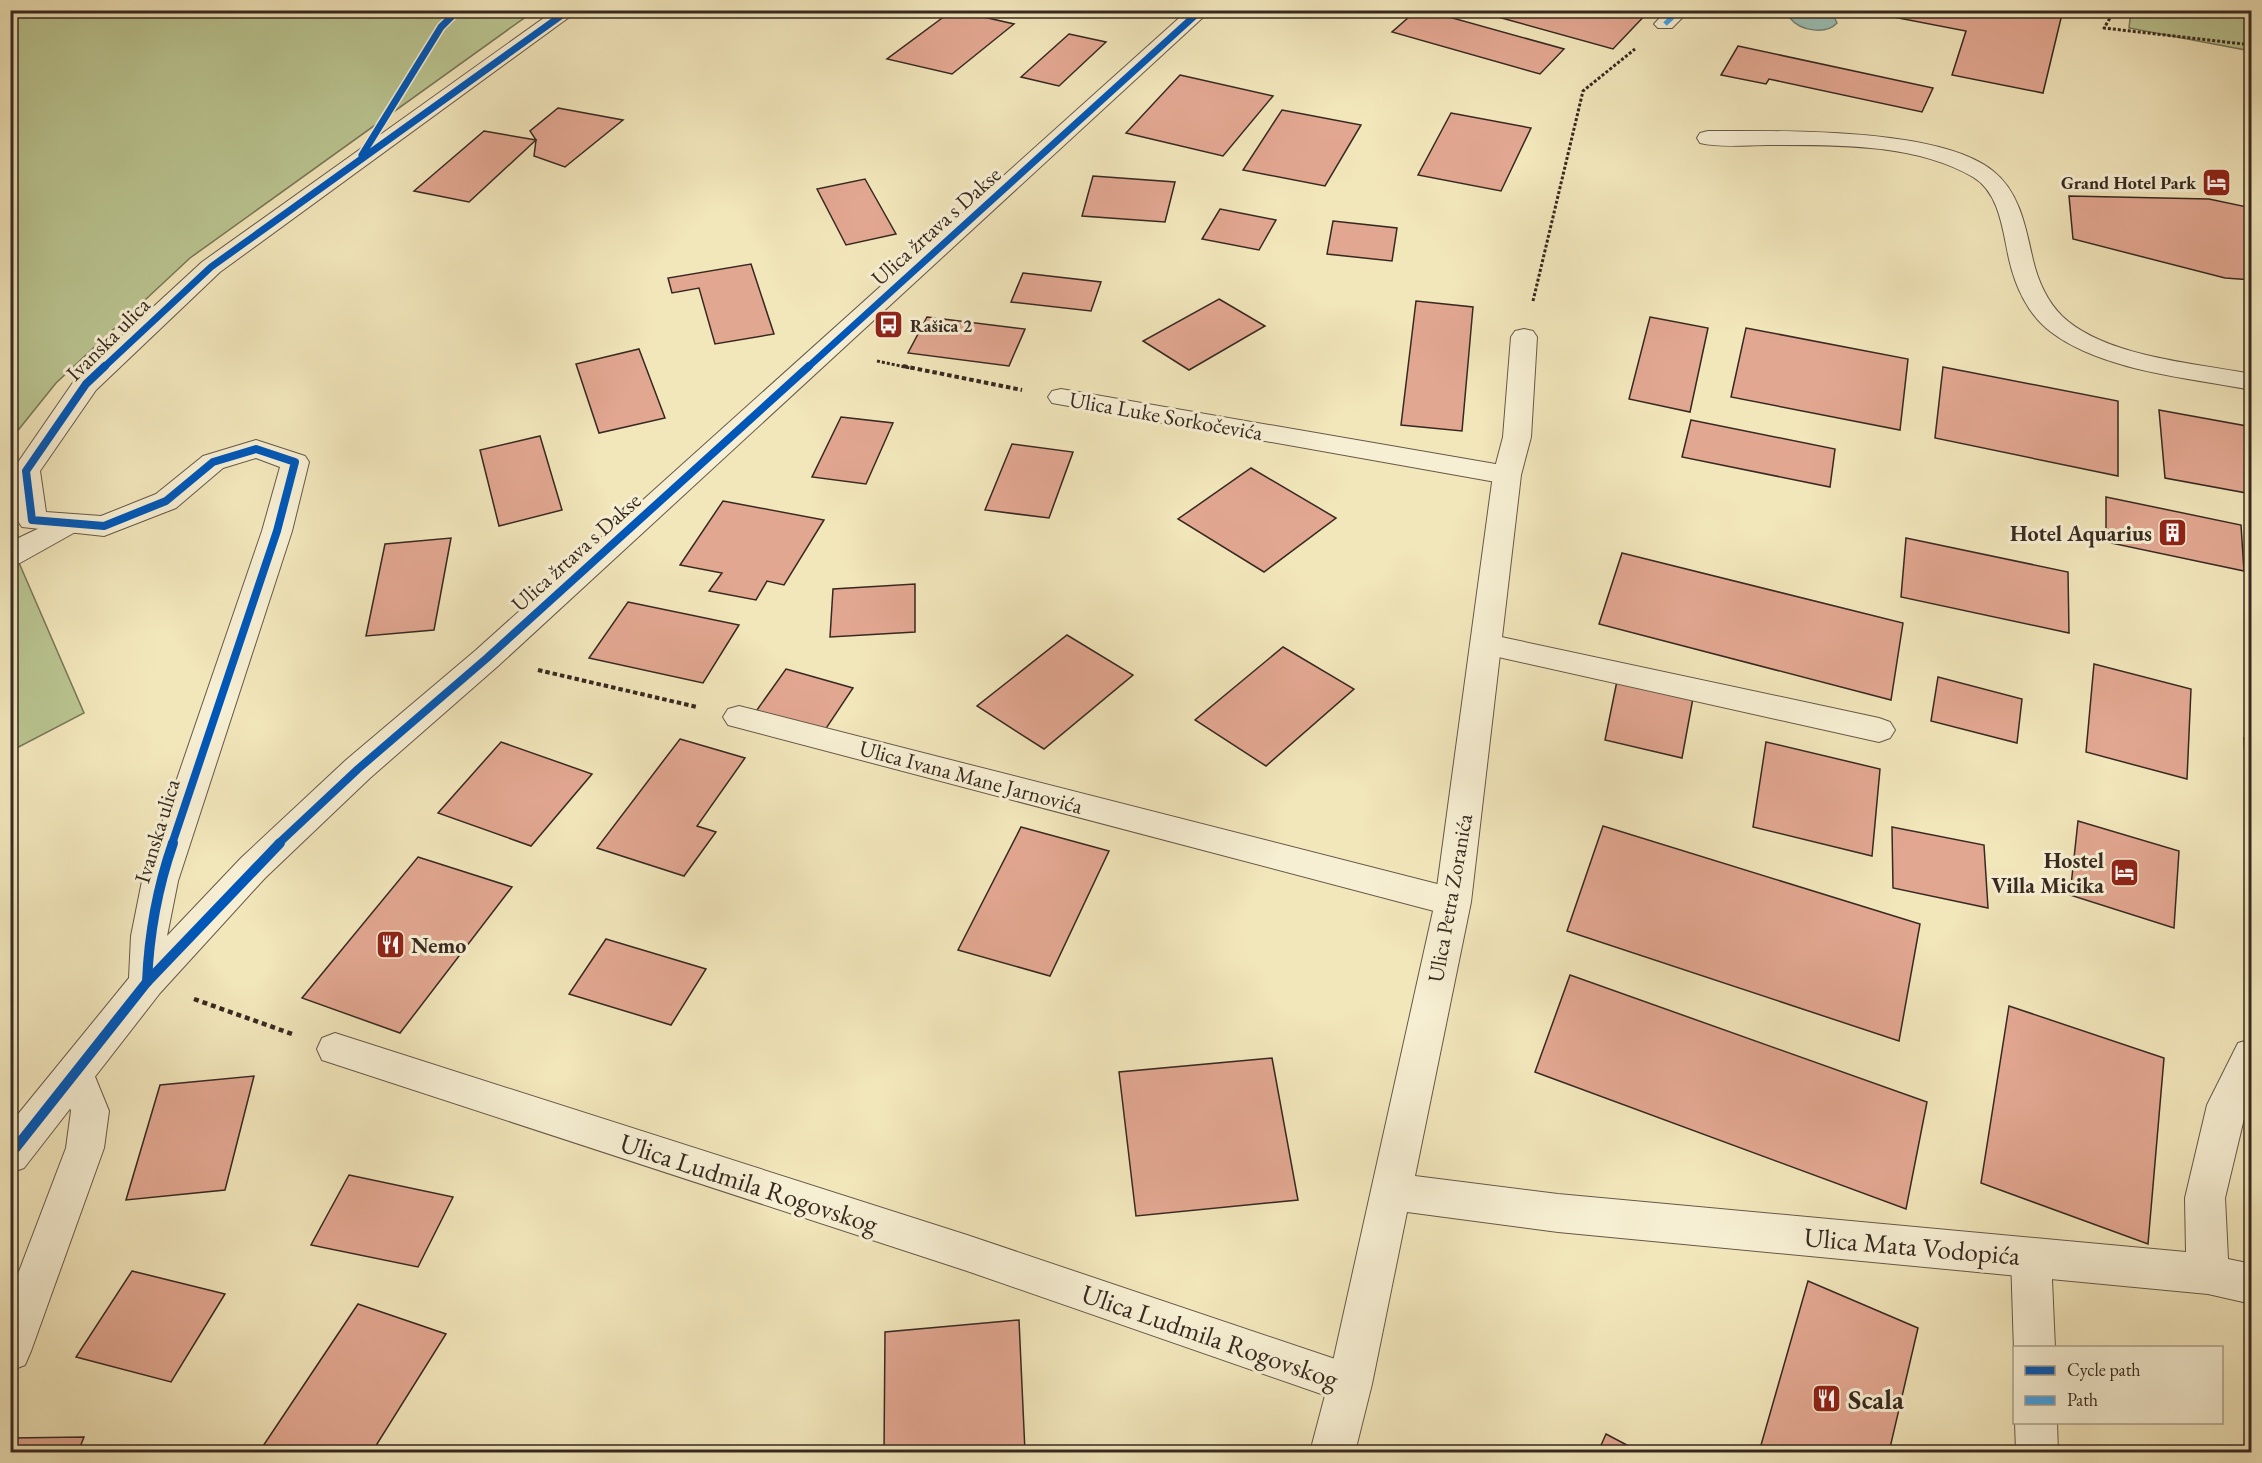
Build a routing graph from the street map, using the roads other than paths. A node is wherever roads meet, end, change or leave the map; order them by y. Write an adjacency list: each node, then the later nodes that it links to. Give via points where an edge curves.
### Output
1 (569, 10): 8 (street, Ivanska ulica, via 211,267 86,384 26,471 32,520)
2 (1201, 10): 14 (street, Ulica žrtava s Dakse, via 487,658 358,769 253,868)
3 (1708, 138): 5 (lane, via 1786,137 1912,149 1954,158 1984,174 2005,196 2027,283 2059,327 2114,353)
4 (1524, 337): 7 (street, Ulica Petra Zoranića, via 1517,437)
5 (2252, 382)
6 (1061, 397): 7 (lane, Ulica Luke Sorkočevića)
7 (1507, 475): 10 (street, Ulica Petra Zoranića)
8 (69, 523): 9 (lane); 14 (street, Ivanska ulica, via 104,526 166,501 213,462 256,449 295,462 277,531 160,881 149,936)
9 (10, 556)
10 (1487, 645): 12 (lane); 13 (street, Ulica Petra Zoranića)
11 (739, 717): 13 (lane, Ulica Ivana Mane Jarnovića)
12 (1879, 730)
13 (1453, 902): 19 (street, Ulica Petra Zoranića)
14 (147, 982): 17 (street, Ulica žrtava s Dakse)
15 (335, 1049): 25 (lane, Ulica Ludmila Rogovskog, via 967,1253)
16 (2252, 1054): 21 (street, via 2227,1105 2205,1198)
17 (76, 1072): 18 (street, Ulica žrtava s Dakse); 24 (lane, via 90,1111 85,1148)
18 (10, 1155)
19 (1390, 1191): 20 (street, Ulica Mata Vodopića, via 1557,1213); 25 (street, Ulica Petra Zoranića)
20 (2031, 1257): 21 (street, Ulica Mata Vodopića); 23 (lane)
21 (2208, 1274): 22 (street, Ulica Mata Vodopića)
22 (2252, 1284)
23 (2034, 1346)
24 (10, 1351)
25 (1350, 1384): 27 (street, Ulica Petra Zoranića)
26 (2037, 1424): 28 (lane)
27 (1332, 1452)
28 (2037, 1452)

